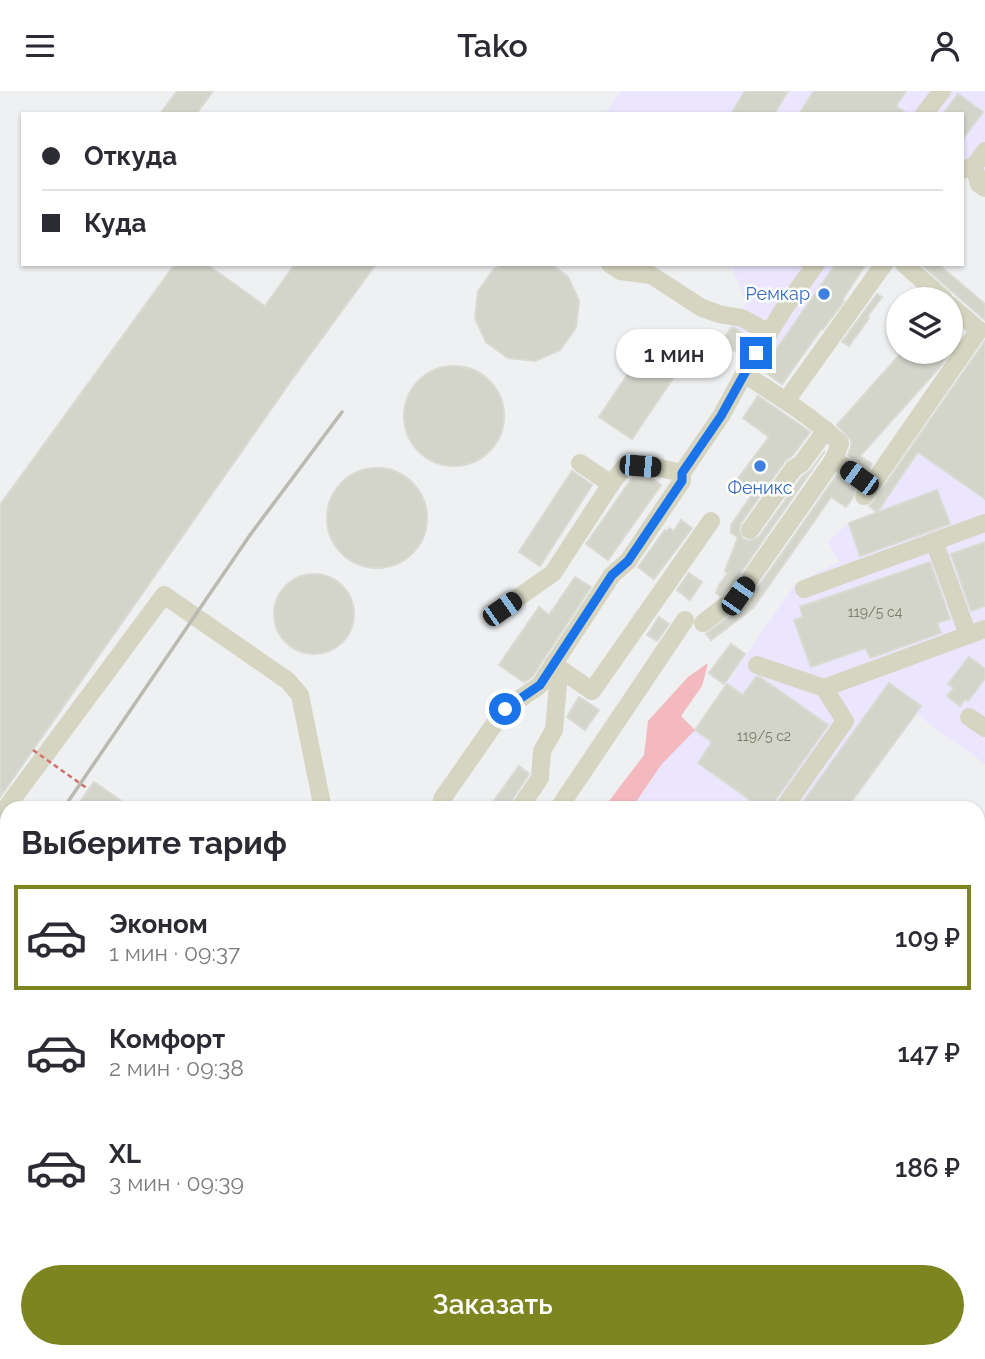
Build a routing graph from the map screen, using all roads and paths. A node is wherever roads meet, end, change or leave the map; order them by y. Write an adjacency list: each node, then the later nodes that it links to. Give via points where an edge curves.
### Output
1 (942, 91): 2 (lane)
2 (926, 112)
3 (985, 151): 4 (lane)
4 (968, 168): 5 (lane)
5 (985, 188)
6 (613, 266): 12 (lane, via 651,275 702,308 742,318)
7 (815, 266): 12 (lane)
8 (893, 266): 16 (lane)
9 (895, 266): 10 (lane)
10 (926, 287)
11 (963, 316): 13 (lane, via 979,330)
12 (769, 333): 15 (lane)
13 (963, 353)
14 (955, 364): 23 (lane)
15 (744, 374): 16 (lane); 20 (lane)
16 (786, 401): 17 (lane)
17 (826, 430): 18 (lane, via 840,443); 26 (lane)
18 (834, 459): 21 (lane); 42 (lane, via 738,596 694,622)
19 (580, 463): 22 (lane)
20 (682, 473): 22 (lane, via 626,465); 32 (lane, via 682,481 628,561 612,575)
21 (859, 478)
22 (611, 484): 29 (lane, via 553,573)
23 (864, 496)
24 (710, 521): 32 (lane, via 592,691)
25 (985, 523): 27 (lane)
26 (750, 530)
27 (934, 541): 28 (lane); 30 (lane)
28 (804, 589)
29 (502, 609)
30 (977, 632): 33 (lane)
31 (757, 665): 33 (lane)
32 (550, 670): 40 (lane, via 540,685 505,709); 41 (lane, via 558,685 554,730 542,751 540,778)
33 (824, 688): 43 (lane, via 845,721)
34 (969, 716): 35 (lane)
35 (985, 728)
36 (33, 750): 37 (path, bridge)
37 (88, 789)
38 (11, 801): 39 (lane, via 164,595 288,681 300,695)
39 (321, 801)
40 (442, 801)
41 (524, 801)
42 (564, 801)
43 (789, 801)

